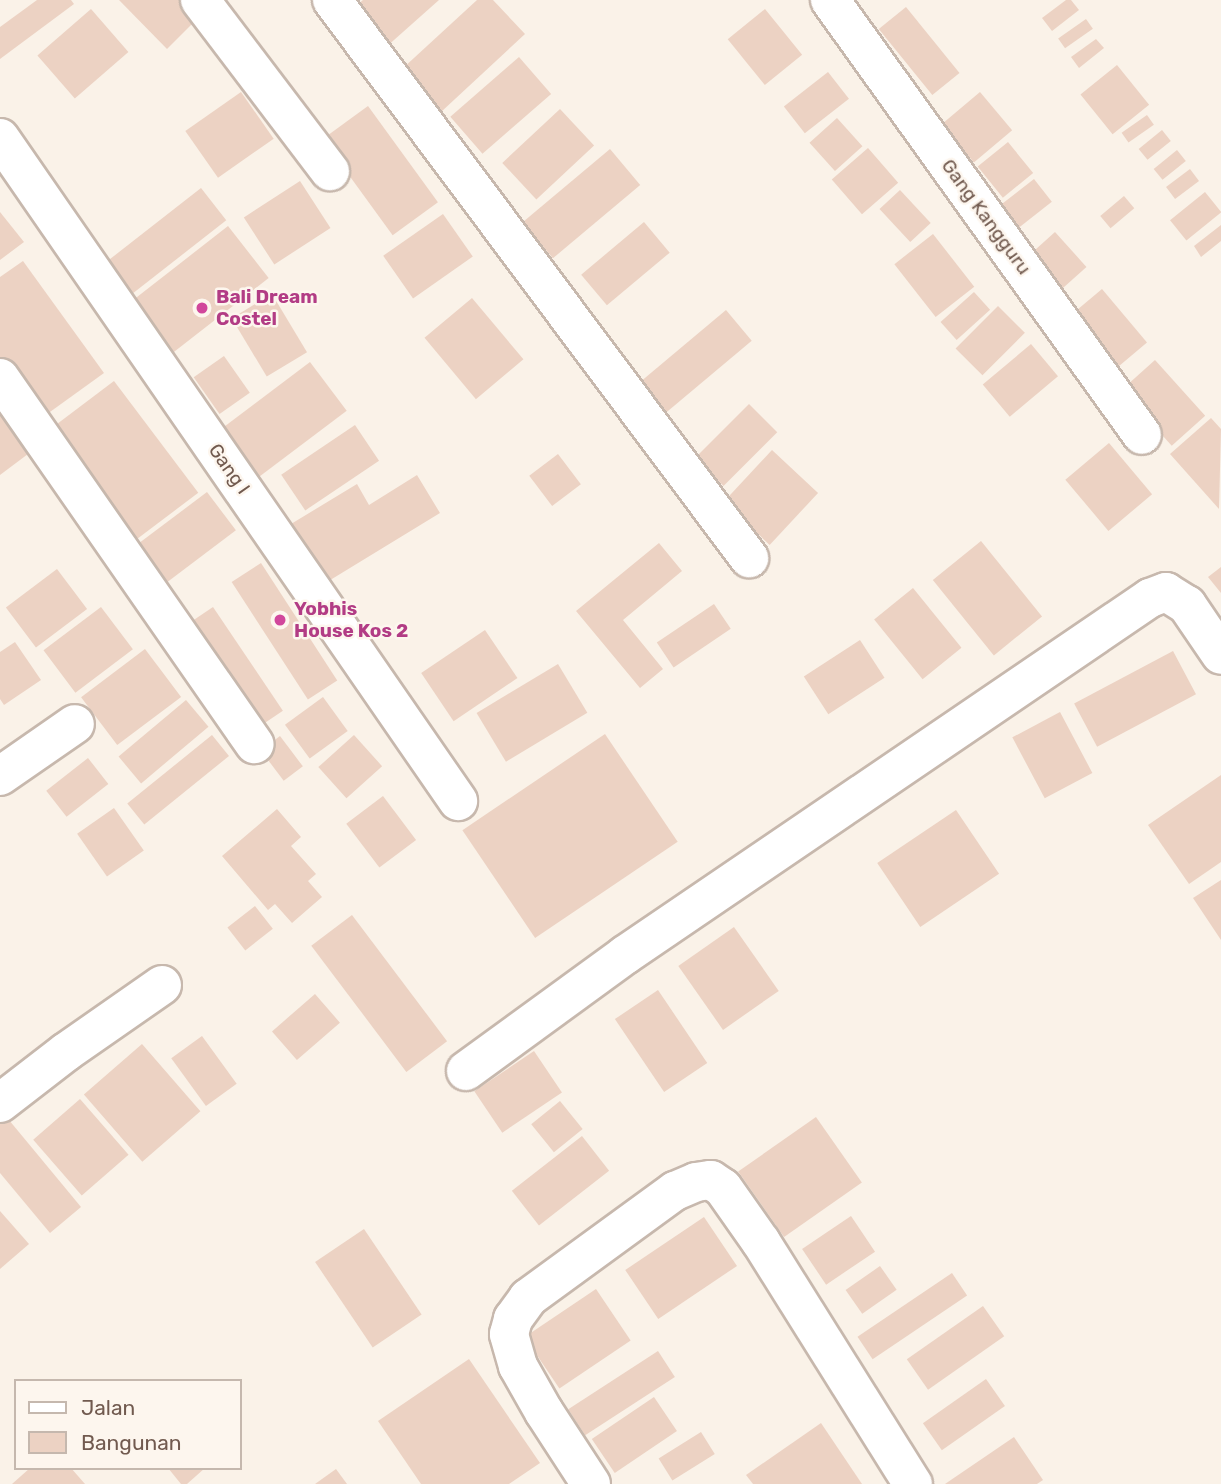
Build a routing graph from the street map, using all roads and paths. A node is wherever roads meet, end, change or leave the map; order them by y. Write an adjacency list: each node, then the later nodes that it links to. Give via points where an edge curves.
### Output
1 (200, 0): 5 (street)
2 (332, 0): 8 (street)
3 (830, 0): 7 (street, Gang Kangguru)
4 (0, 138): 13 (street, Gang I)
5 (330, 171)
6 (0, 379): 11 (street)
7 (1142, 435)
8 (749, 558)
9 (1221, 655): 15 (street, via 1187,605 1166,592 1150,598 625,955)
10 (75, 724): 12 (street)
11 (254, 744)
12 (0, 776)
13 (458, 801)
14 (162, 985): 16 (street)
15 (466, 1071)
16 (0, 1103)
17 (591, 1484): 18 (street, via 519,1366 509,1334 513,1319 528,1298 675,1191 711,1180 723,1188 761,1242)
18 (913, 1484)

